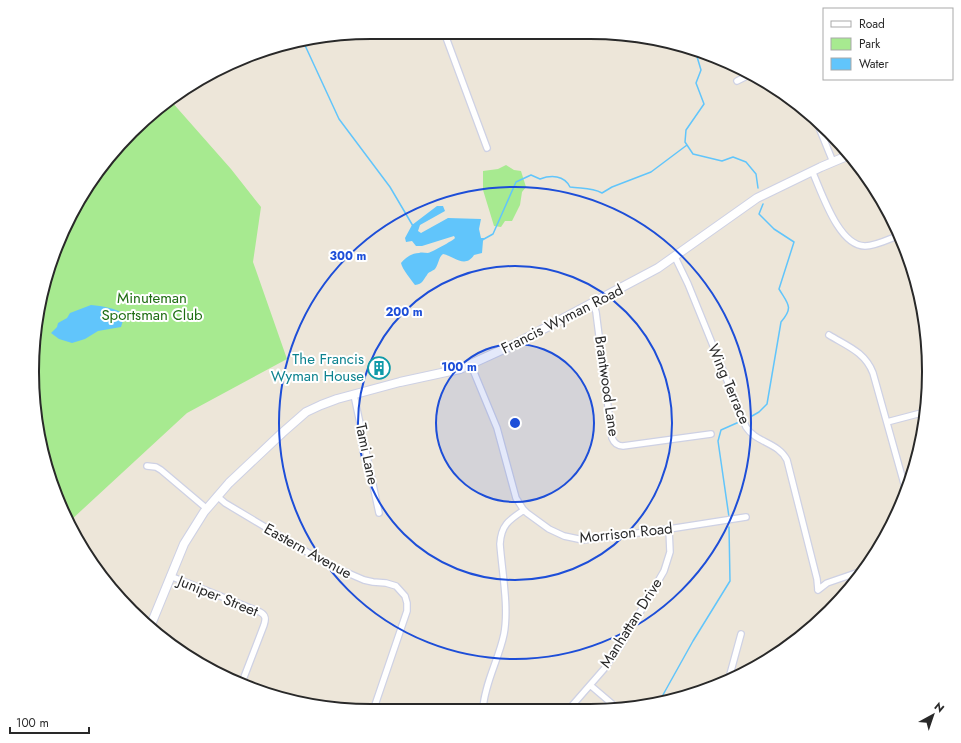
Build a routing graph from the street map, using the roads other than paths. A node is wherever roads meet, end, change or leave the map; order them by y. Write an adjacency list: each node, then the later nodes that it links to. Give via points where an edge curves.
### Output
1 (447, 39): 5 (street)
2 (744, 77): 3 (street)
3 (737, 81)
4 (821, 133): 7 (street)
5 (487, 148)
6 (844, 157): 7 (main road, Francis Wyman Road)
7 (833, 162): 8 (main road, Francis Wyman Road)
8 (812, 171): 9 (street, via 833,219 849,238 867,246); 10 (main road, Francis Wyman Road, via 752,200)
9 (894, 237)
10 (675, 257): 11 (main road, Francis Wyman Road); 26 (street, Wing Terrace, via 746,426 756,438 779,449 787,460 818,590 826,583)
11 (593, 303): 13 (main road, Francis Wyman Road); 17 (street, Brantwood Lane, via 612,438 615,443 623,446)
12 (829, 335): 16 (street, via 868,361)
13 (471, 365): 14 (main road, Francis Wyman Road); 22 (street, Morrison Road, via 494,418 511,483 516,498)
14 (354, 395): 20 (main road, Francis Wyman Road, via 306,412); 23 (street, Tami Lane)
15 (919, 414): 16 (street)
16 (887, 422): 19 (street)
17 (711, 434)
18 (147, 466): 21 (street, via 161,470)
19 (903, 481)
20 (217, 496): 21 (main road, Francis Wyman Road); 34 (street, Eastern Avenue, via 327,564 368,582 392,585 403,592 407,611)
21 (206, 508): 27 (main road, Francis Wyman Road, via 184,544)
22 (524, 510): 25 (street, Morrison Road, via 549,529 575,539); 35 (street, via 507,523 501,534 504,632)
23 (379, 513)
24 (746, 517): 25 (street, Morrison Road)
25 (669, 529): 32 (street, Manhattan Drive, via 670,552 664,571 628,635)
26 (853, 574)
27 (170, 576): 28 (main road, Francis Wyman Road); 31 (street, Juniper Street, via 265,616 263,630)
28 (152, 621)
29 (740, 634): 30 (street)
30 (730, 673)
31 (243, 679)
32 (590, 685): 33 (street); 36 (street, Manhattan Drive)
33 (611, 703)
34 (375, 704)
35 (484, 704)
36 (573, 704)

